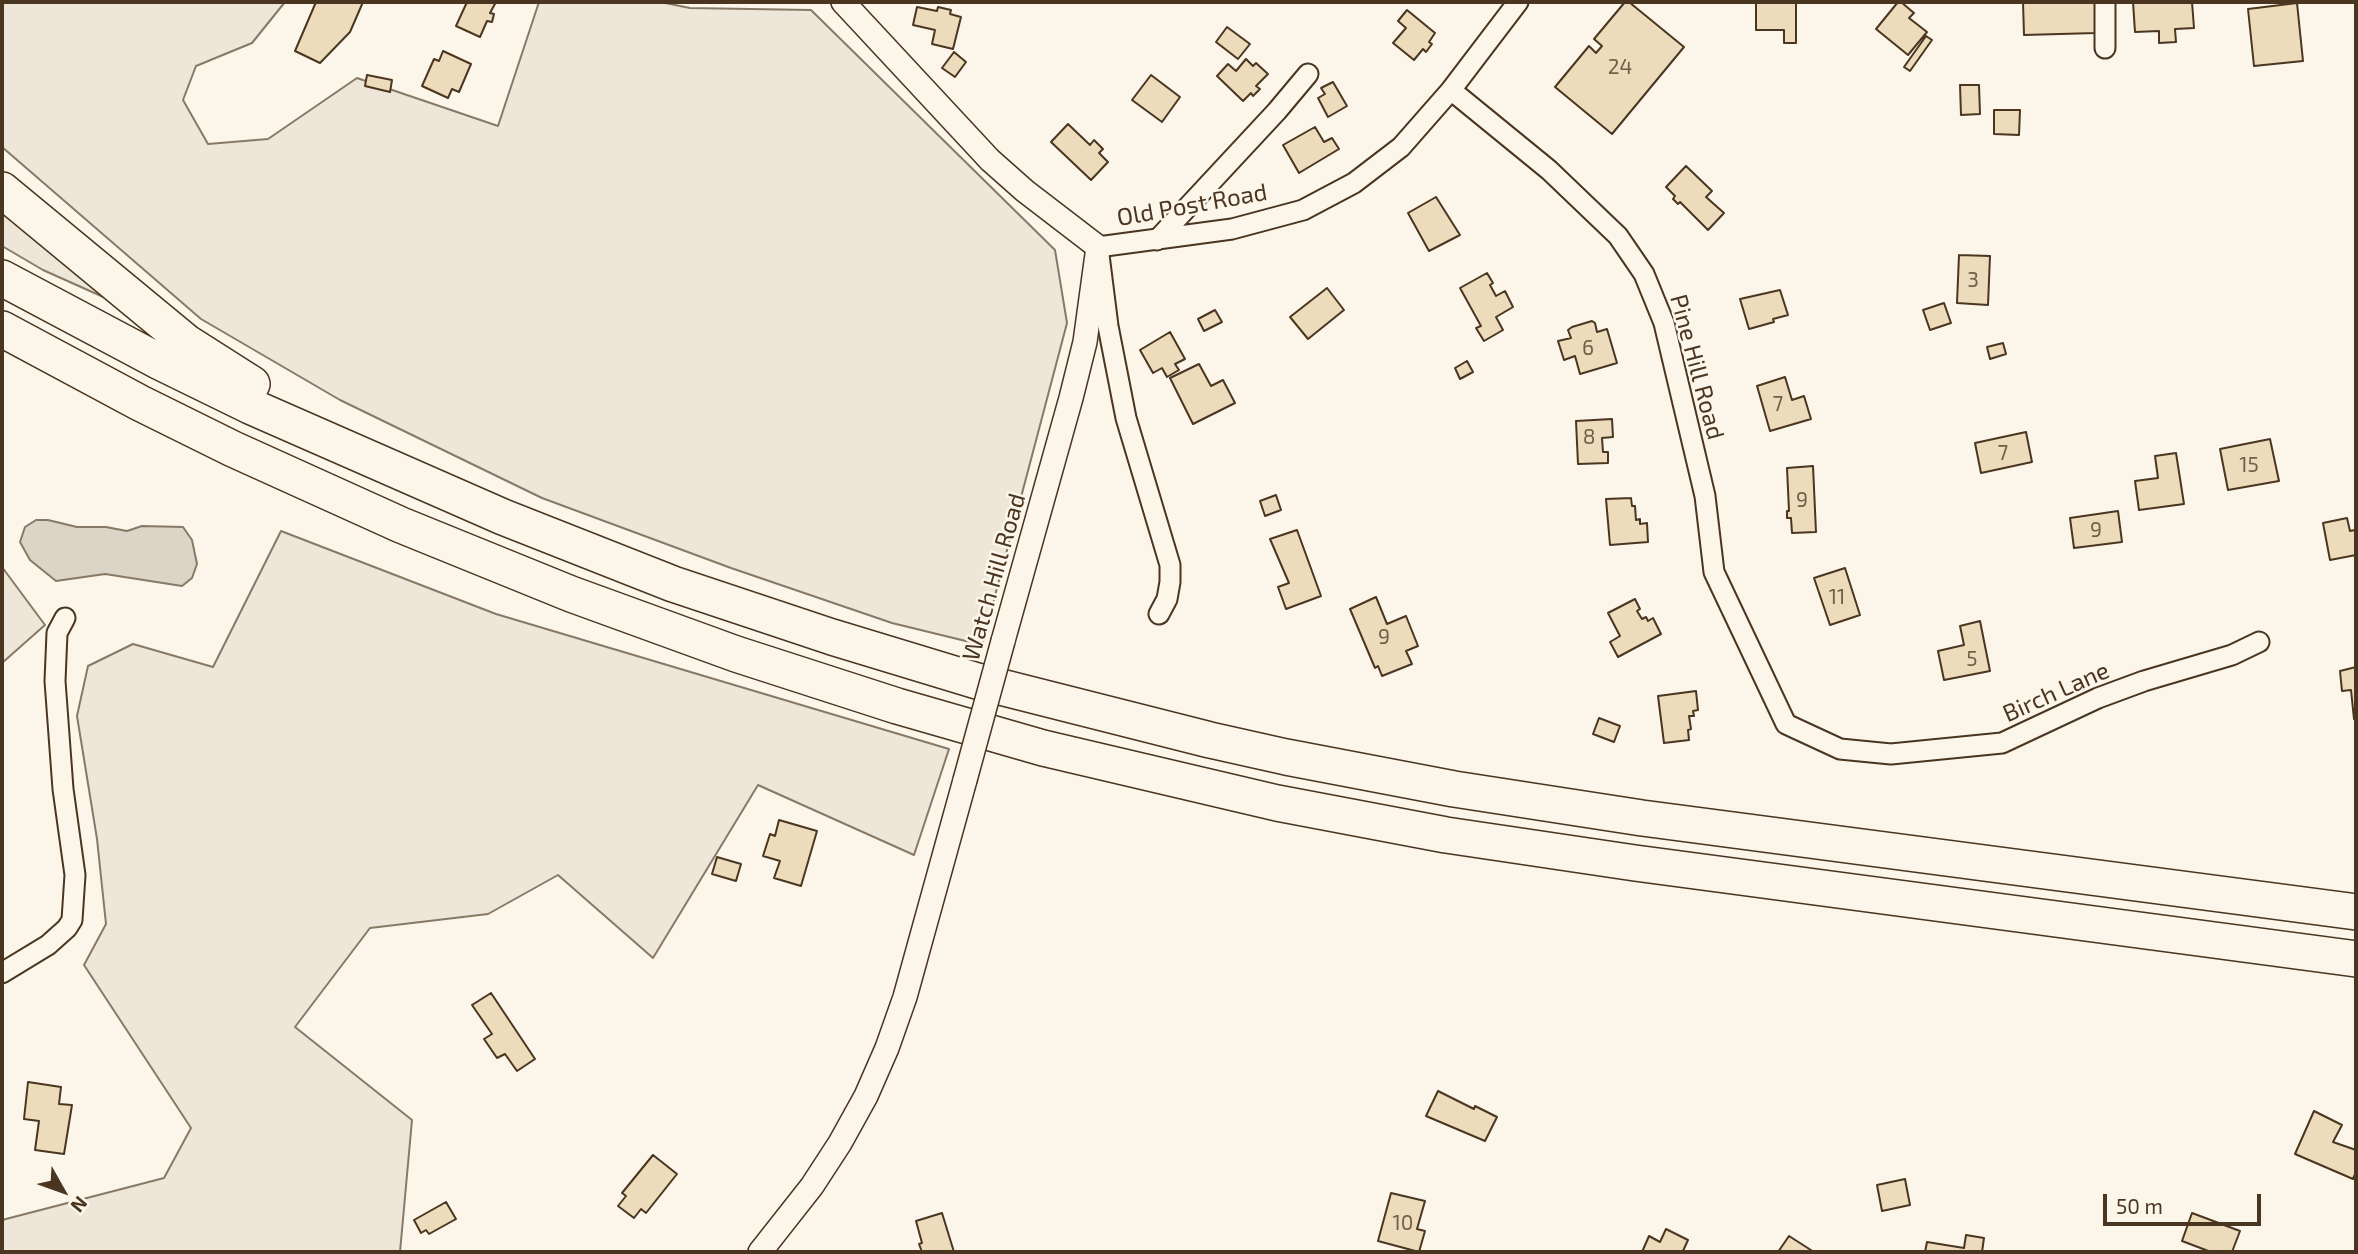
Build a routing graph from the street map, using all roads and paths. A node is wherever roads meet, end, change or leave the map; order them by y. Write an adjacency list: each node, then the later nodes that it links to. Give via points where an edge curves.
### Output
1 (843, 2): 9 (street, Old Post Road, via 990,160)
2 (1518, 2): 6 (street, Old Post Road)
3 (2105, 2): 4 (street)
4 (2105, 48)
5 (1308, 74): 8 (street)
6 (1451, 90): 8 (street, Old Post Road, via 1401,148 1354,183 1303,210 1232,229); 18 (street, Pine Hill Road, via 1549,170 1618,236 1644,274 1664,323 1705,496 1714,572)
7 (2, 190): 14 (highway, via 205,355 268,394)
8 (1157, 240): 9 (street, Old Post Road)
9 (1098, 247): 15 (street, via 1121,395 1170,565 1167,599); 22 (street, Watch Hill Road, bridge, via 1072,398 905,997 871,1084 840,1143)
10 (2, 278): 14 (highway, via 239,401)
11 (2, 329): 13 (highway)
12 (2, 348): 13 (highway, via 56,376)
13 (233, 449): 20 (highway, via 414,530 671,631 919,713 1119,767 1277,803 1472,839)
14 (503, 517): 19 (highway, via 673,584 911,661 1080,709 1286,757 1630,816)
15 (1159, 614)
16 (65, 618): 21 (street, via 57,633 55,681 75,875 72,919 48,945)
17 (2259, 642): 18 (street, Birch Lane, via 2098,698 2002,743 1891,754 1840,749)
18 (1786, 724)
19 (2356, 912)
20 (2356, 959)
21 (2, 973)
22 (760, 1252)

